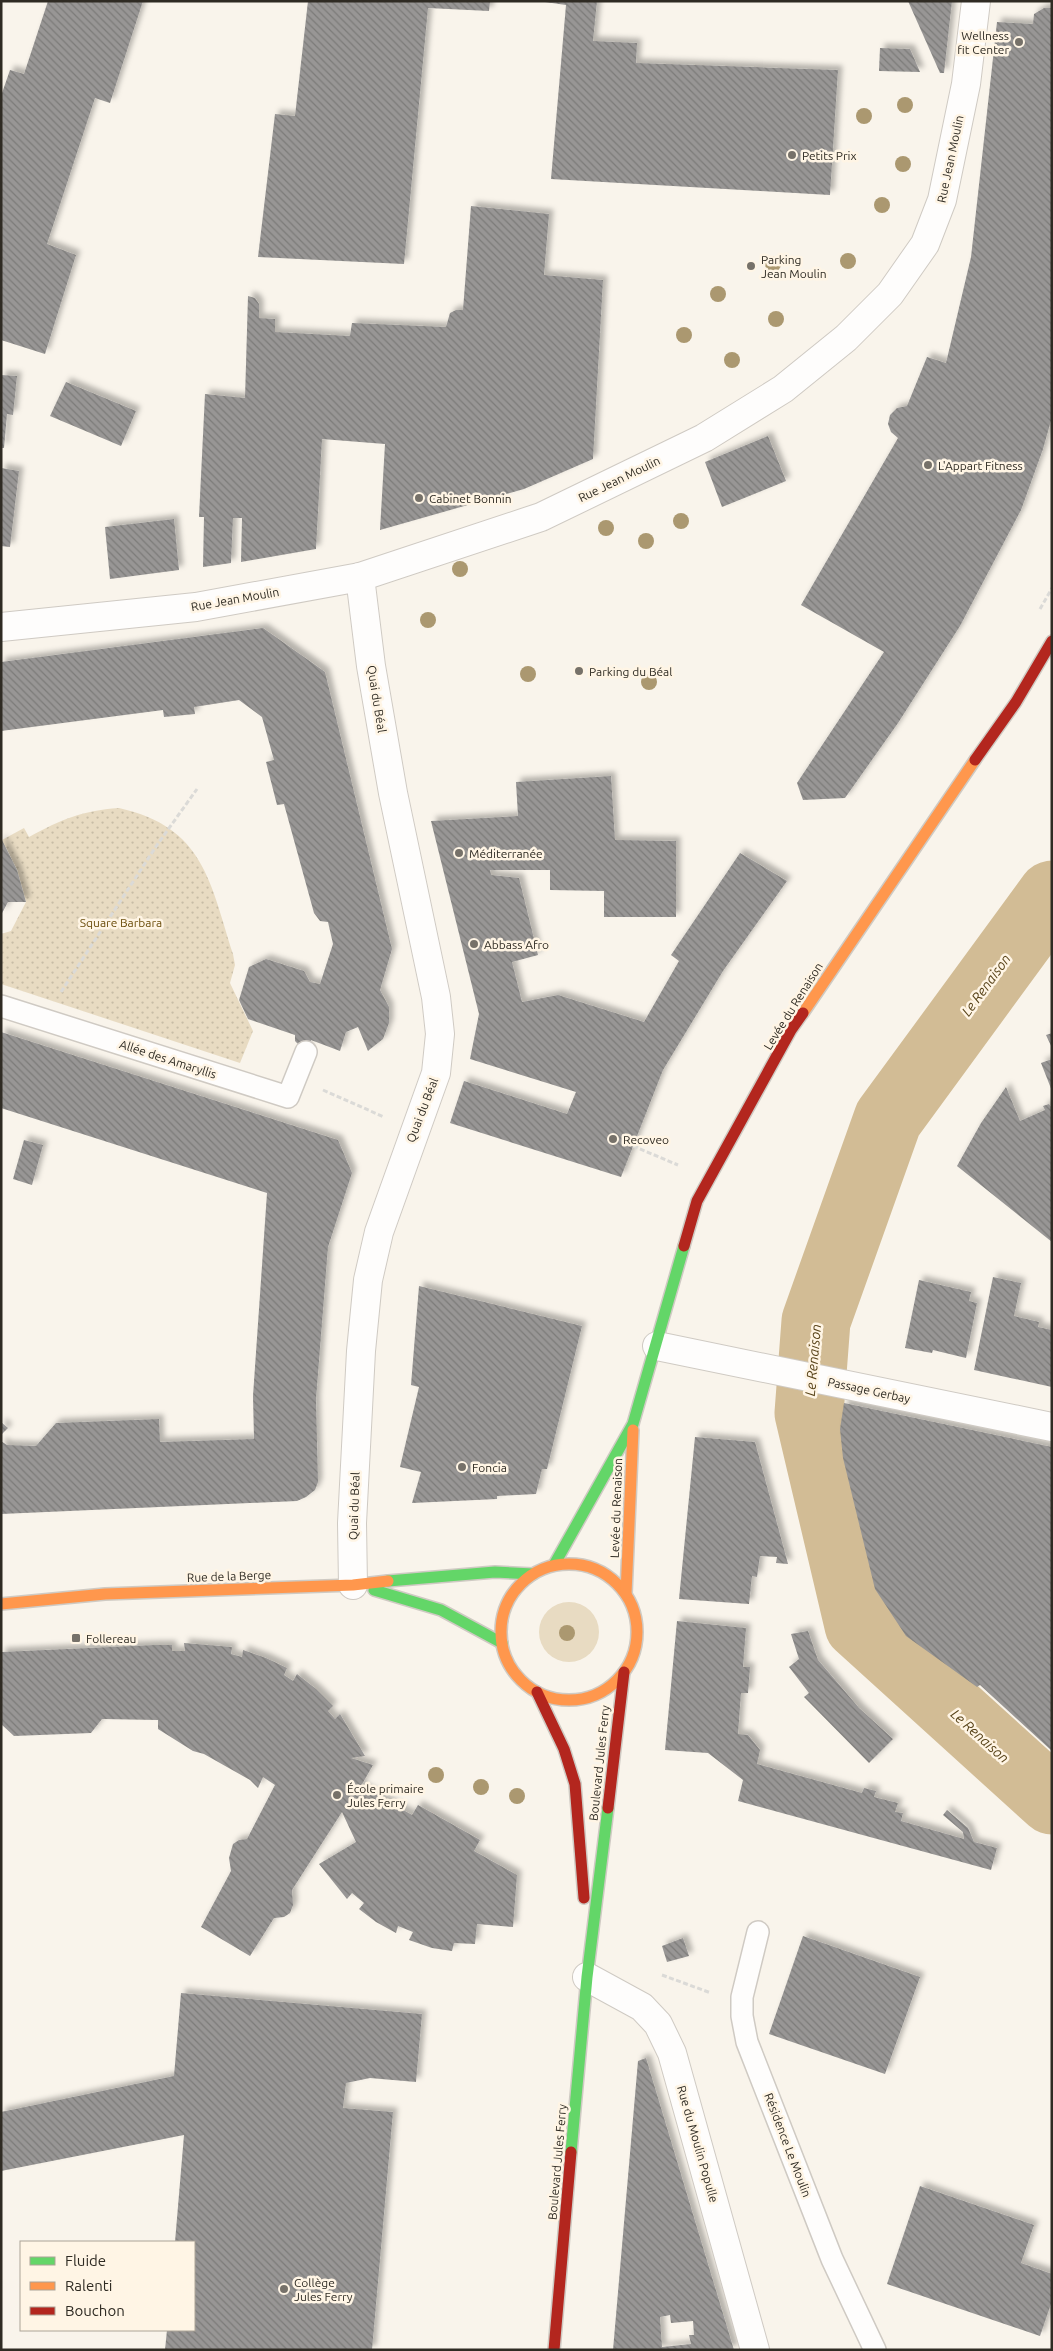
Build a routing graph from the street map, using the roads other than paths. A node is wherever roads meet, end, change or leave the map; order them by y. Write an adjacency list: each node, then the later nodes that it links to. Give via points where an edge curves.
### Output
1 (976, 1): 2 (street, Rue Jean Moulin, via 966,84 942,200 925,244 890,294 846,338 783,388 704,438 542,517)
2 (360, 576): 3 (street, Rue Jean Moulin, via 196,607); 12 (street, Quai du Béal, via 390,774 436,997 440,1034 436,1073 379,1232 368,1280 352,1523)
3 (1, 627)
4 (1052, 641): 7 (main road, Levée du Renaison, via 1016,702 791,1030 697,1201)
5 (1, 1006): 6 (lane, Allée des Amaryllis, via 288,1097)
6 (306, 1052)
7 (657, 1346): 8 (main road, Levée du Renaison); 9 (street, Passage Gerbay)
8 (633, 1424): 10 (main road, Levée du Renaison); 15 (main road, Levée du Renaison)
9 (1052, 1427)
10 (554, 1565): 11 (main road); 15 (main road, via 586,1566 602,1572)
11 (533, 1574): 12 (main road, Rue de la Berge, via 495,1572); 17 (main road, via 518,1587 507,1604 502,1623)
12 (353, 1585): 14 (main road, Rue de la Berge); 17 (main road, Rue de la Berge, via 426,1603)
13 (39, 1589): 14 (main road, Rue de la Berge)
14 (106, 1594): 16 (main road, Rue de la Berge)
15 (626, 1594): 18 (main road, via 637,1625 632,1657)
16 (1, 1604)
17 (502, 1643): 19 (main road, via 508,1661 519,1677)
18 (624, 1672): 19 (main road, via 611,1686 575,1700 555,1699); 21 (main road, Boulevard Jules Ferry)
19 (537, 1692): 21 (main road, Boulevard Jules Ferry, via 564,1748 575,1784)
20 (758, 1932): 24 (lane, Résidence Le Moulin, via 742,1997 747,2042 832,2259)
21 (587, 1977): 22 (main road, Boulevard Jules Ferry); 23 (street, Rue du Moulin Populle, via 642,2007 658,2024 672,2053)
22 (554, 2350)
23 (755, 2350)
24 (875, 2350)

